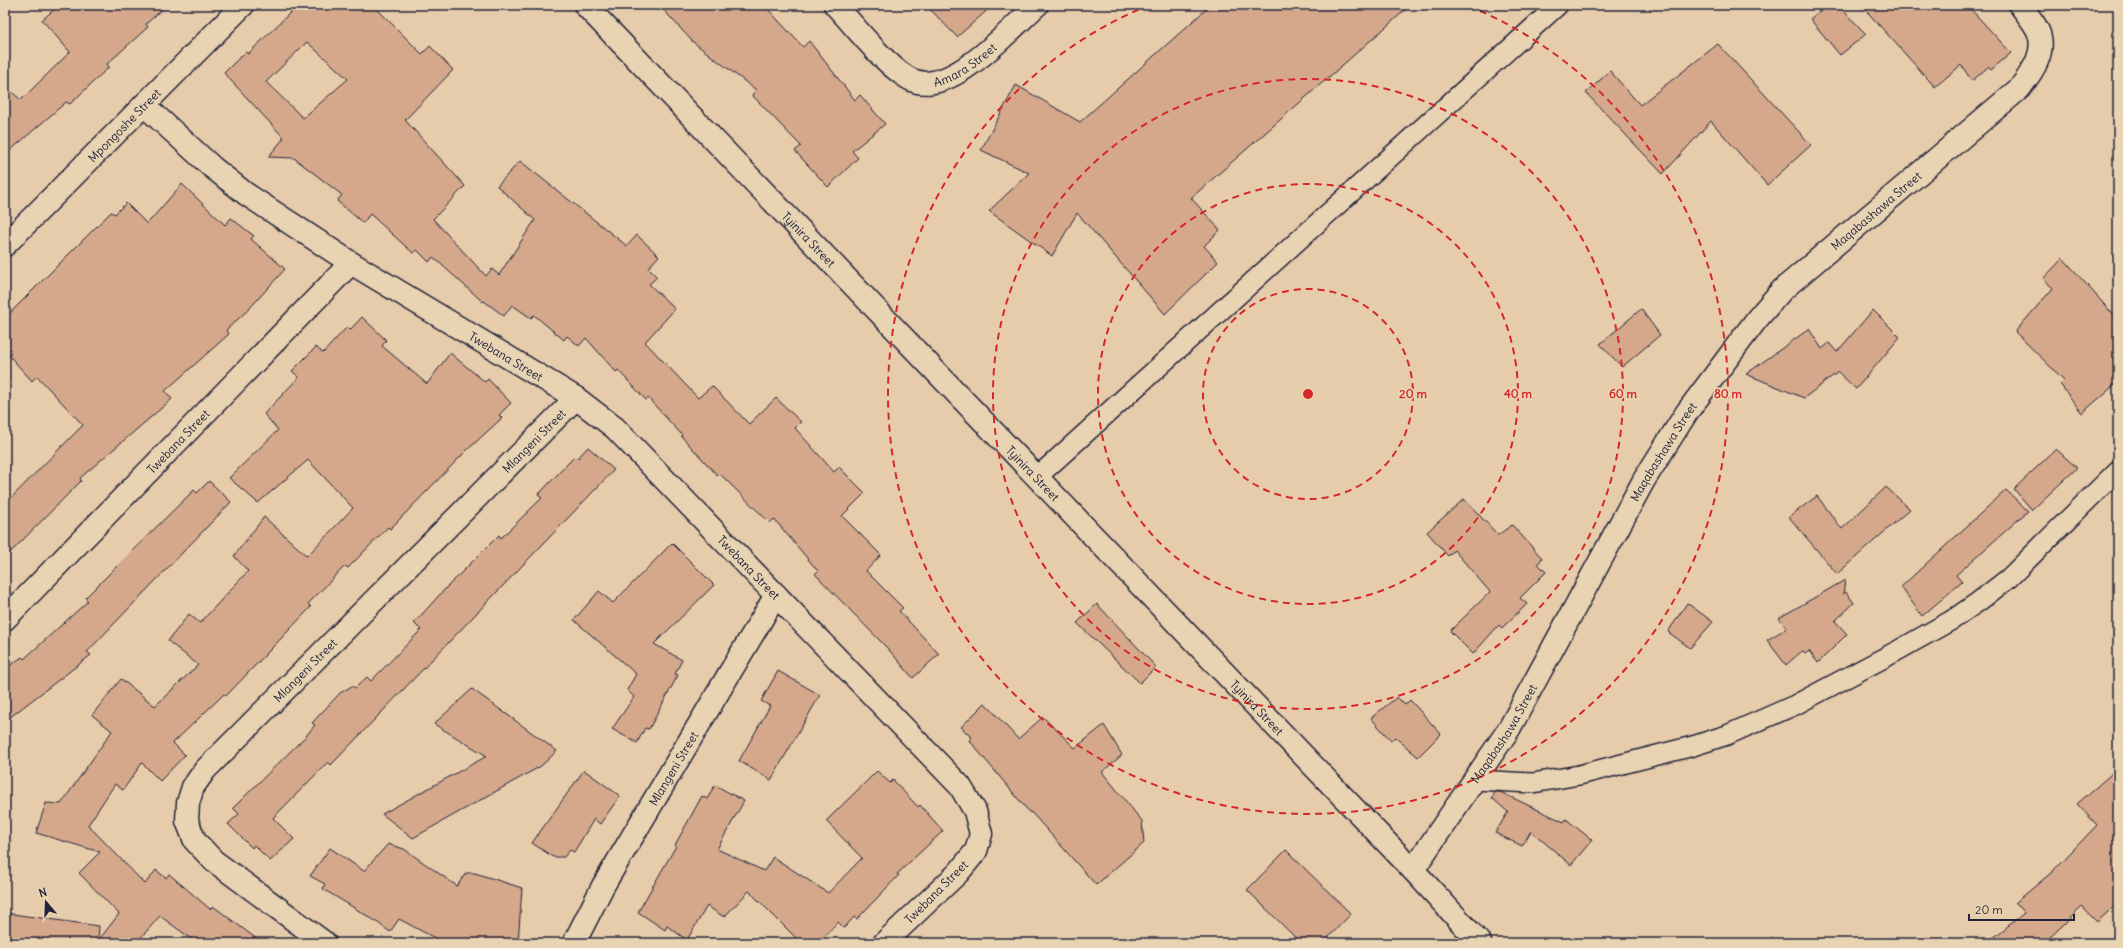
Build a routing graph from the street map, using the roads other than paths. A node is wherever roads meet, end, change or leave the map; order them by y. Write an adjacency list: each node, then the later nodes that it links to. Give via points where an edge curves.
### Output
1 (243, 5): 7 (street, Mpongoshe Street)
2 (585, 5): 12 (street, Tyinira Street)
3 (835, 5): 4 (street, Amara Street, via 888,61 908,78 922,83 952,77 969,66)
4 (1037, 5)
5 (1558, 5): 12 (lane)
6 (2020, 5): 15 (street, Maqabashawa Street, via 2039,32 2040,54 2034,70 2020,88 1782,290 1757,319 1687,412 1644,480 1509,729)
7 (144, 105): 8 (street, Mpongoshe Street); 9 (street, Twebana Street, via 212,168 246,194)
8 (5, 245)
9 (351, 263): 10 (street, Twebana Street); 14 (street, Twebana Street)
10 (576, 398): 13 (street, Twebana Street, via 615,428); 17 (street, Mlangeni Street, via 211,764 192,787 187,821 195,840 214,861)
11 (2118, 470): 15 (lane, via 2009,578 1978,602 1952,620 1795,705 1727,735 1579,775 1533,783)
12 (1036, 478): 16 (street, Tyinira Street)
13 (776, 595): 18 (street, Mlangeni Street, via 603,886); 19 (street, Twebana Street, via 960,786 975,811 981,834 976,851 958,873)
14 (5, 619)
15 (1475, 780): 16 (street, Maqabashawa Street)
16 (1413, 870): 20 (street, Tyinira Street)
17 (325, 943)
18 (574, 943)
19 (884, 943)
20 (1480, 943)

